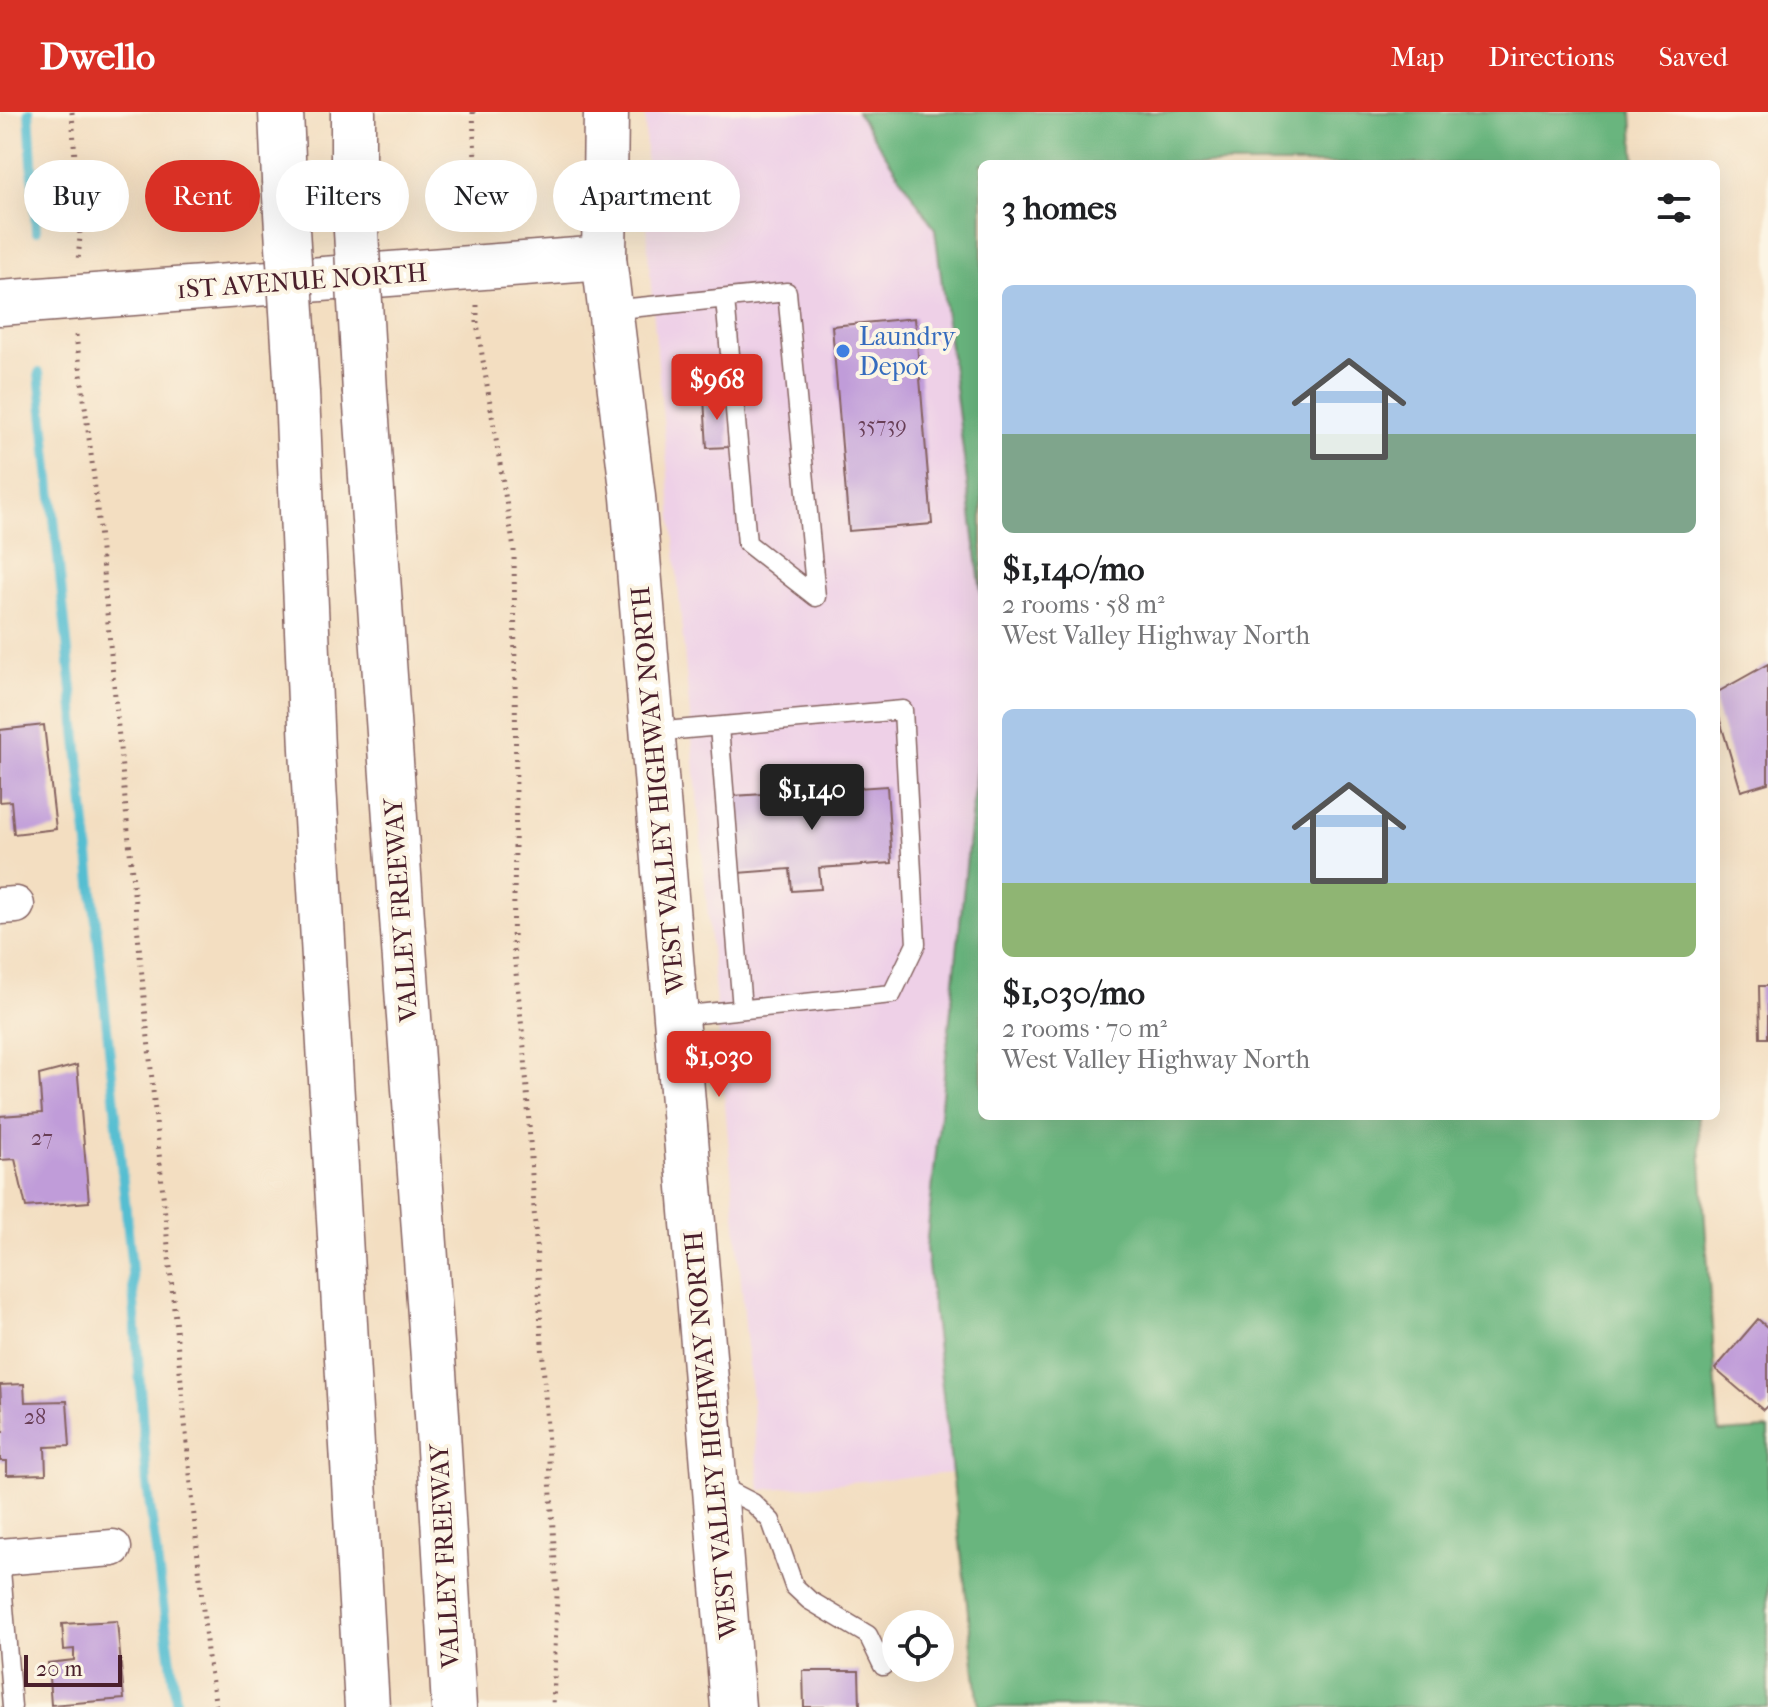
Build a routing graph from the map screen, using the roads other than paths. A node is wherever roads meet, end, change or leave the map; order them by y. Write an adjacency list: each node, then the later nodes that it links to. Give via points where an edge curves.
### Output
1 (281, 112): 17 (main road, bridge)
2 (353, 112): 18 (main road, VALLEY FREEWAY, bridge, via 365,392)
3 (606, 112): 4 (main road, WEST VALLEY HIGHWAY NORTH)
4 (604, 258): 6 (main road, 1ST AVENUE NORTH); 7 (main road, WEST VALLEY HIGHWAY NORTH)
5 (725, 299): 5 (lane, via 787,292 816,597 747,543); 7 (lane)
6 (0, 303)
7 (610, 310): 9 (main road, WEST VALLEY HIGHWAY NORTH)
8 (719, 727): 9 (lane); 10 (lane); 10 (lane, via 903,710 916,944 892,994)
9 (653, 732): 11 (main road, WEST VALLEY HIGHWAY NORTH)
10 (742, 1009): 11 (lane)
11 (677, 1016): 12 (main road, WEST VALLEY HIGHWAY NORTH)
12 (715, 1484): 15 (lane, via 753,1503 771,1521 794,1586 868,1635); 19 (main road, WEST VALLEY HIGHWAY NORTH)
13 (113, 1548): 14 (street)
14 (0, 1557): 16 (lane)
15 (882, 1664)
16 (12, 1707)
17 (367, 1707)
18 (454, 1707)
19 (733, 1707)

